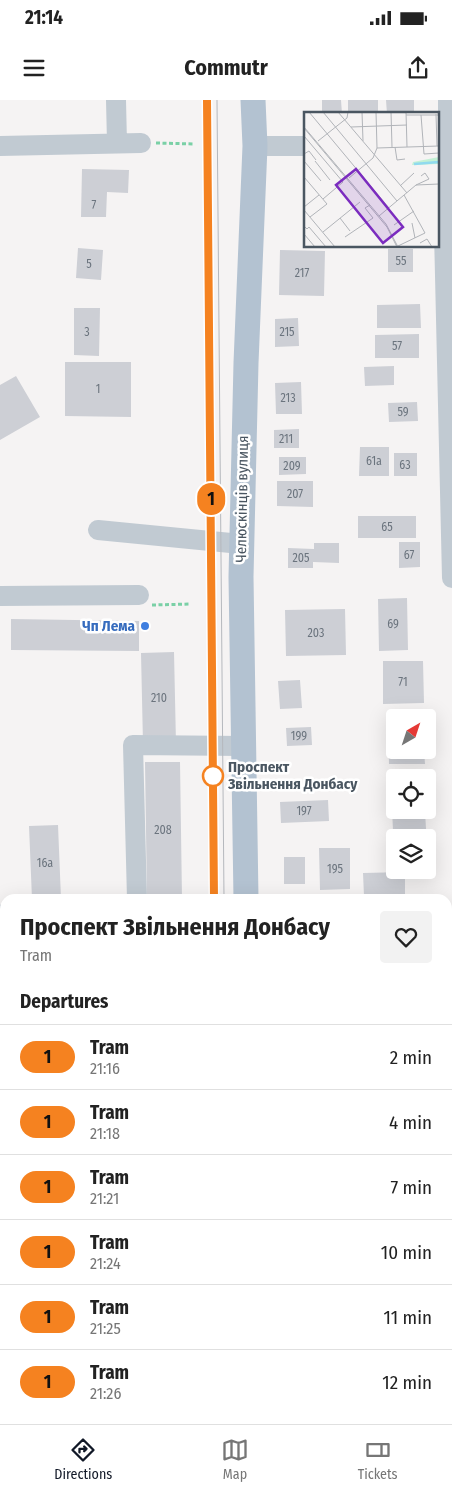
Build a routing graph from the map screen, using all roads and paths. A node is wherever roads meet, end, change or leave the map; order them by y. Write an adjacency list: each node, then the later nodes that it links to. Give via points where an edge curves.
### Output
1 (116, 100): 4 (street)
2 (254, 100): 8 (main road, Челюскінців вулиця)
3 (448, 100): 10 (street)
4 (117, 143): 5 (street); 7 (street)
5 (141, 144): 6 (path)
6 (195, 144)
7 (0, 146)
8 (255, 146): 9 (street); 12 (main road, Челюскінців вулиця)
9 (304, 146)
10 (444, 146): 13 (street)
11 (98, 530): 12 (street)
12 (241, 544): 16 (main road, Челюскінців вулиця)
13 (452, 578)
14 (139, 595): 15 (street)
15 (0, 596)
16 (243, 746): 17 (street, via 133,745); 18 (main road, Челюскінців вулиця)
17 (137, 894)
18 (246, 894)

